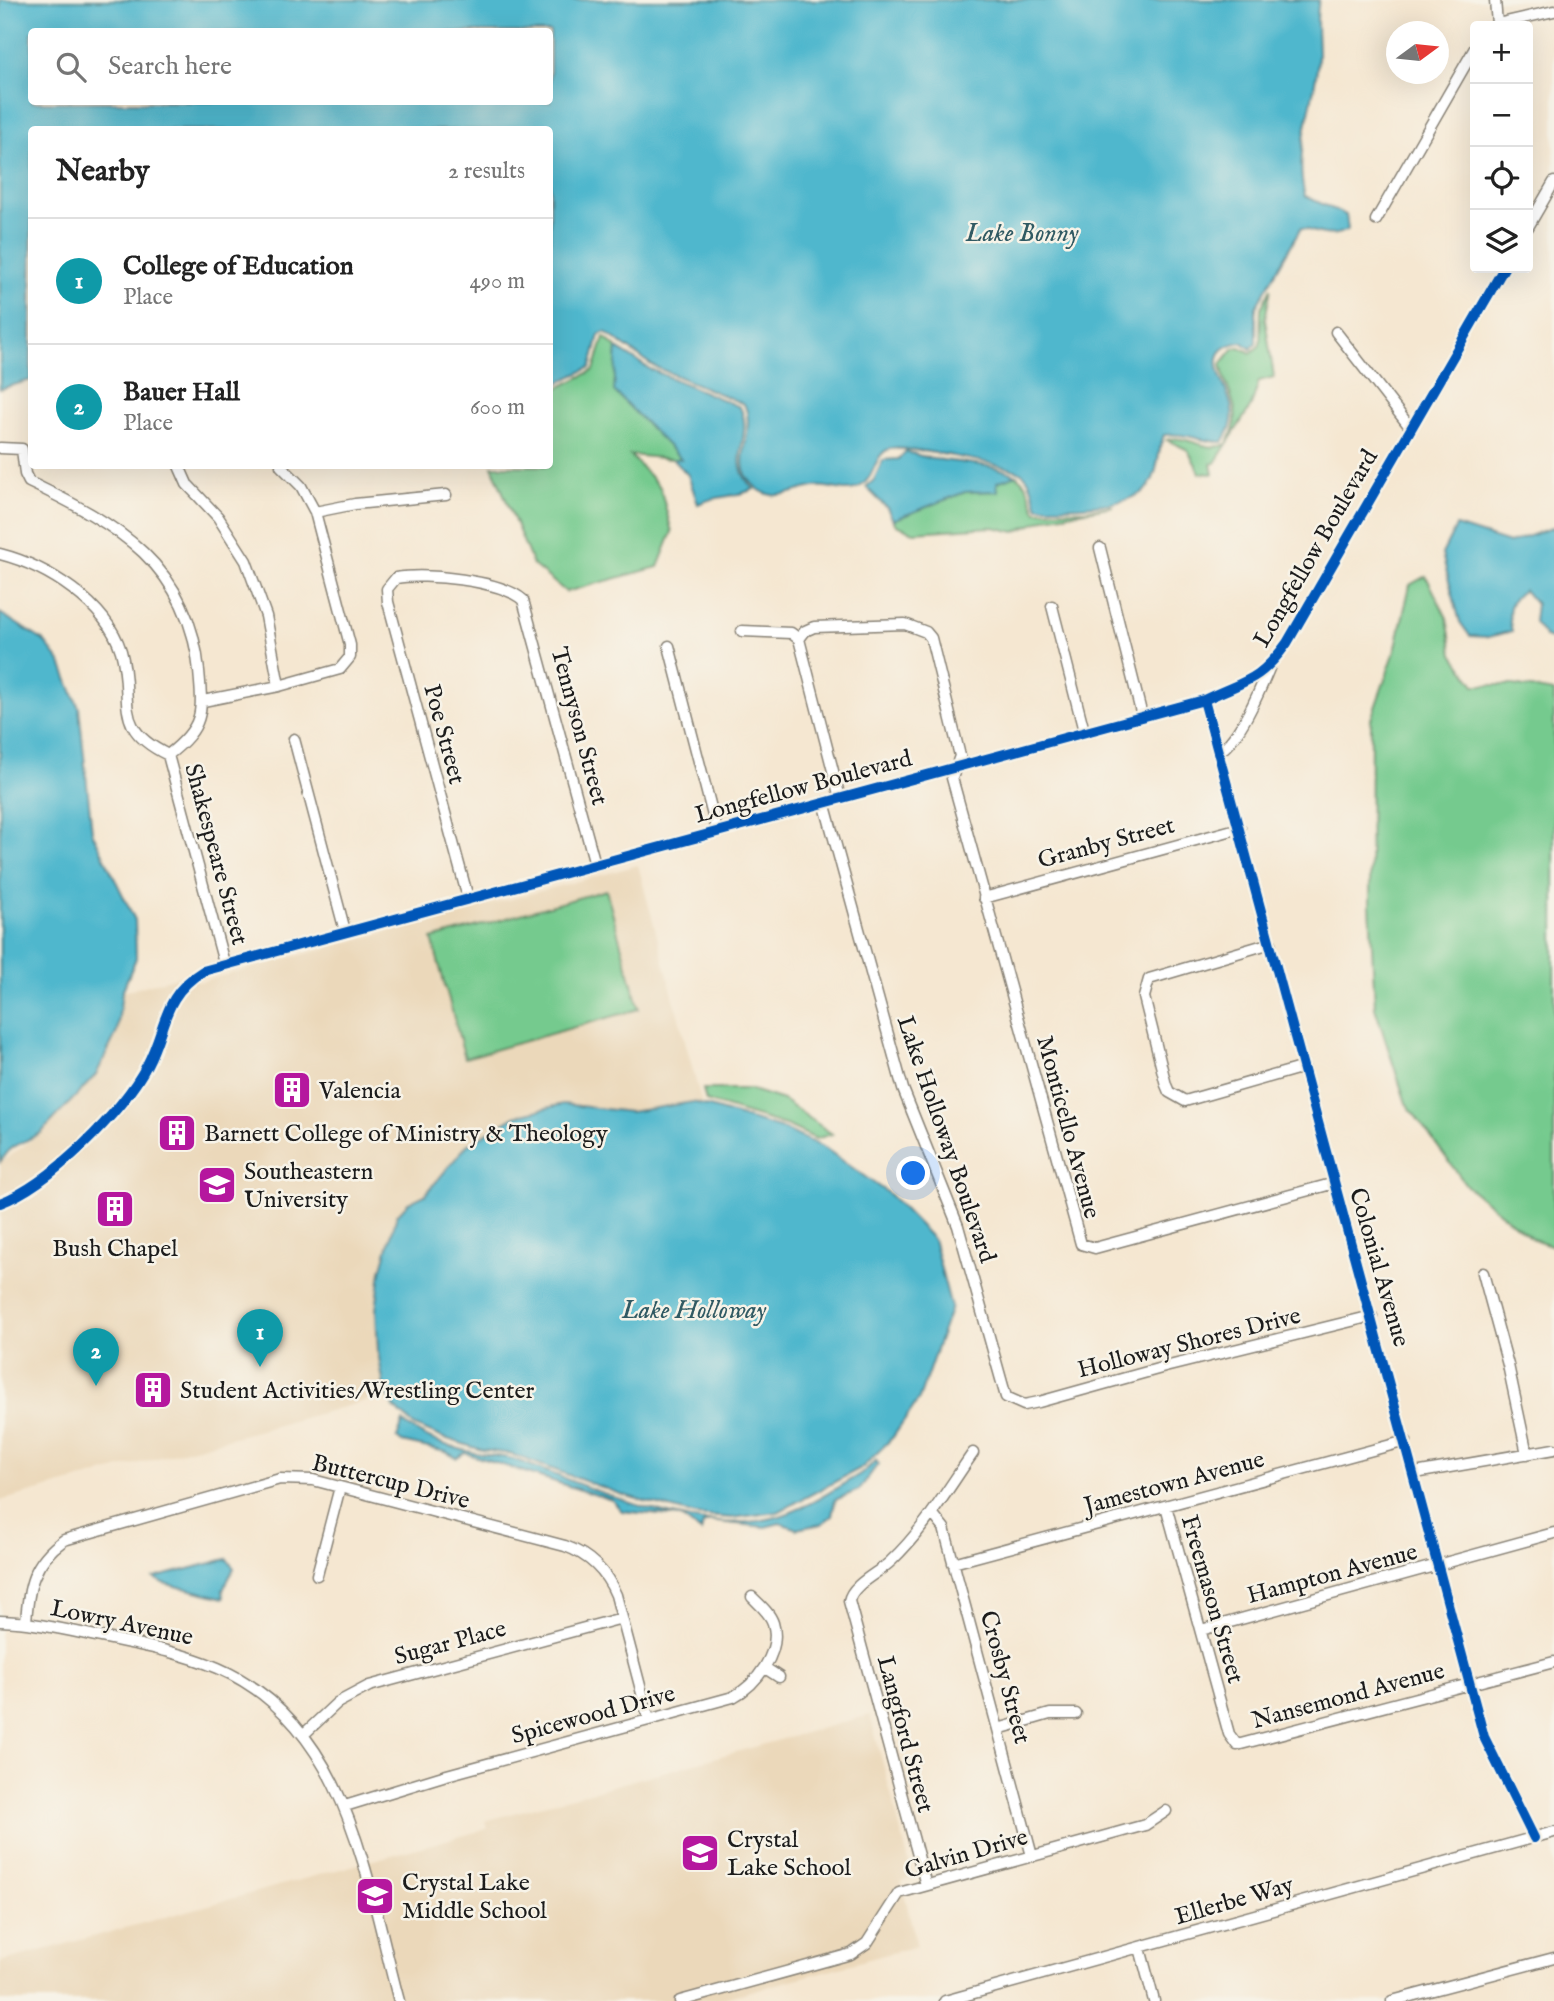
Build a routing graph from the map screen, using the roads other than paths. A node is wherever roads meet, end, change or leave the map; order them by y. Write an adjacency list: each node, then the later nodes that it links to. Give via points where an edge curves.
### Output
1 (1496, 0): 3 (street)
2 (1554, 11): 4 (street)
3 (1496, 21)
4 (1513, 21)
5 (1470, 57): 8 (street)
6 (1554, 182): 7 (street)
7 (1533, 218)
8 (1376, 220)
9 (1501, 273): 11 (street, Longfellow Boulevard)
10 (1336, 332): 11 (street)
11 (1410, 427): 25 (street, Longfellow Boulevard)
12 (27, 447): 13 (street); 28 (street, Shakespeare Street, via 25,474 29,482 108,524 155,562 174,589 193,633)
13 (0, 448)
14 (180, 469): 26 (street, via 246,561 266,617)
15 (284, 469): 17 (street, via 301,486)
16 (446, 495): 17 (street)
17 (315, 512): 26 (street, via 350,657 340,669)
18 (1100, 548): 29 (street)
19 (0, 554): 33 (street, Shakespeare Street, via 75,590 97,609 121,651 131,726 145,743)
20 (391, 582): 39 (street, Tennyson Street, via 402,576 480,583 508,589 523,600); 40 (street, Poe Street, via 388,602)
21 (1052, 606): 30 (street)
22 (742, 631): 23 (street, via 791,633)
23 (799, 639): 34 (street, Monticello Avenue, via 814,627 905,625 926,632 960,756); 35 (street)
24 (669, 646): 38 (street)
25 (1270, 666): 27 (street, Longfellow Boulevard, via 1240,686); 32 (street, via 1228,746)
26 (279, 686): 28 (street)
27 (1204, 700): 29 (street, Longfellow Boulevard); 32 (street, Colonial Avenue)
28 (202, 701): 33 (street, Shakespeare Street, via 196,727)
29 (1142, 716): 30 (street, Longfellow Boulevard)
30 (1084, 732): 34 (street, Longfellow Boulevard)
31 (294, 739): 42 (street)
32 (1219, 752): 37 (street, Colonial Avenue)
33 (169, 755): 44 (street, Shakespeare Street)
34 (956, 767): 35 (street, Longfellow Boulevard); 41 (street, Monticello Avenue, via 952,778)
35 (840, 798): 36 (street, Longfellow Boulevard)
36 (824, 802): 38 (street, Longfellow Boulevard); 50 (street, Lake Holloway Boulevard, via 903,1089 958,1226 1002,1388)
37 (1240, 828): 41 (street, Granby Street); 43 (street, Colonial Avenue)
38 (717, 831): 39 (street, Longfellow Boulevard)
39 (595, 864): 40 (street, Longfellow Boulevard)
40 (468, 898): 42 (street, Longfellow Boulevard)
41 (984, 898): 46 (street, Monticello Avenue, via 1081,1244 1095,1248)
42 (345, 931): 44 (street, Longfellow Boulevard)
43 (1271, 943): 45 (street, Colonial Avenue); 45 (street, via 1149,979 1144,997 1167,1085 1169,1092 1185,1101)
44 (224, 963): 47 (street, Longfellow Boulevard, via 178,989 146,1069 116,1110 41,1182)
45 (1304, 1067): 46 (street, Colonial Avenue)
46 (1335, 1182): 49 (street, Colonial Avenue)
47 (0, 1203)
48 (1483, 1273): 54 (street)
49 (1372, 1316): 50 (street, Holloway Shores Drive, via 1039,1402); 51 (street, Colonial Avenue)
50 (1016, 1404)
51 (1406, 1441): 55 (street, Colonial Avenue); 57 (street, Jamestown Avenue)
52 (1554, 1449): 54 (street)
53 (973, 1452): 58 (street)
54 (1527, 1454): 55 (street)
55 (1415, 1473): 61 (street, Colonial Avenue)
56 (340, 1488): 62 (street); 64 (street, Buttercup Drive, via 578,1551 611,1583); 66 (street, Buttercup Drive, via 313,1480 280,1479 64,1540 38,1563 30,1580)
57 (1166, 1506): 60 (street, Jamestown Avenue); 67 (street, Freemason Street)
58 (932, 1513): 60 (street, Crosby Street, via 944,1528); 82 (street, Langford Street, via 897,1555 851,1593 851,1609)
59 (1554, 1533): 61 (street, Hampton Avenue)
60 (953, 1563): 74 (street, Crosby Street)
61 (1439, 1566): 67 (street, Hampton Avenue); 71 (street, Colonial Avenue)
62 (317, 1575)
63 (752, 1597): 69 (street, via 770,1615 774,1627)
64 (622, 1618): 73 (street, Buttercup Drive); 75 (street, Sugar Place, via 369,1686 337,1703)
65 (0, 1621): 66 (street, Lowry Avenue)
66 (26, 1623): 75 (street, Lowry Avenue, via 166,1650 221,1669 267,1698)
67 (1201, 1630): 76 (street, Freemason Street)
68 (1554, 1662): 71 (street, Nansemond Avenue)
69 (765, 1668): 70 (street); 73 (street, Spicewood Drive, via 754,1683 733,1697)
70 (779, 1677)
71 (1471, 1685): 76 (street, Nansemond Avenue, via 1243,1745); 80 (street, Colonial Avenue, via 1488,1749)
72 (1076, 1714): 74 (street, via 1050,1714)
73 (649, 1720): 77 (street, Spicewood Drive)
74 (998, 1729): 81 (street, Crosby Street)
75 (303, 1735): 77 (street, Lowry Avenue)
76 (1234, 1742)
77 (345, 1806): 85 (street, Lowry Avenue)
78 (1166, 1811): 81 (street, Galvin Drive, via 1144,1825)
79 (1554, 1832): 80 (street, Ellerbe Way)
80 (1534, 1838): 83 (street, Ellerbe Way)
81 (1032, 1856): 82 (street, Galvin Drive)
82 (926, 1885): 86 (street, Galvin Drive, via 900,1893 867,1943 851,1954)
83 (1140, 1948): 87 (street, Ellerbe Way); 88 (street)
84 (1554, 1958): 89 (street)
85 (399, 2001)
86 (680, 2001)
87 (945, 2001)
88 (1154, 2001)
89 (1392, 2001)

